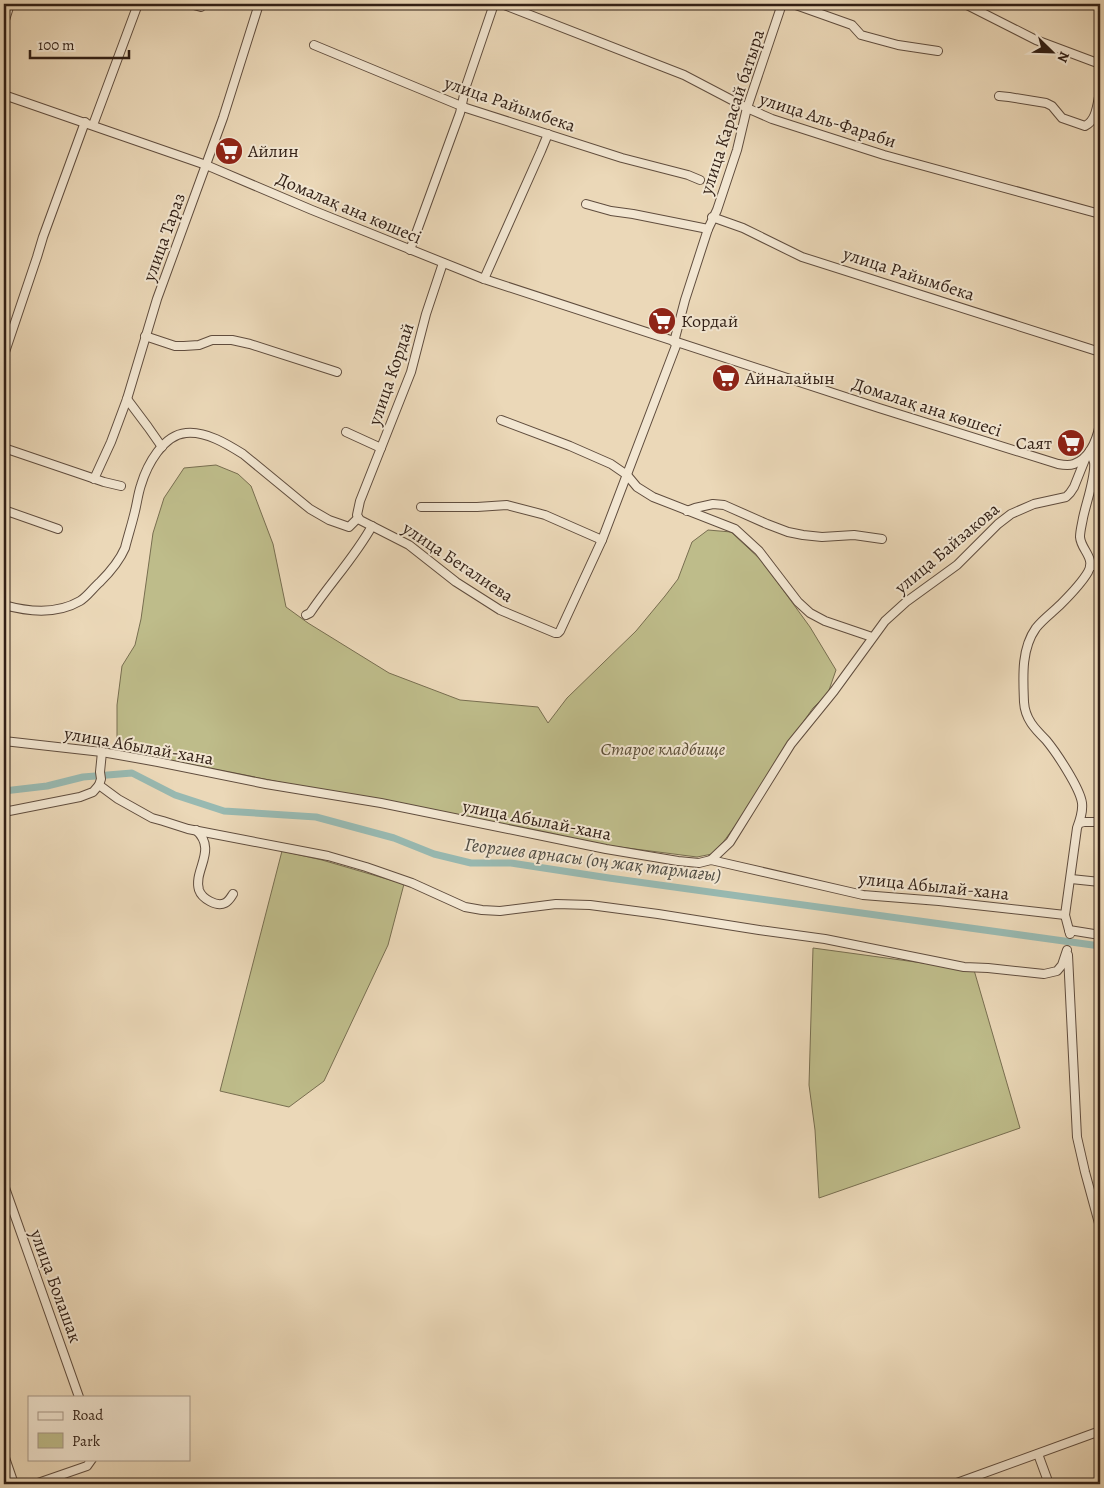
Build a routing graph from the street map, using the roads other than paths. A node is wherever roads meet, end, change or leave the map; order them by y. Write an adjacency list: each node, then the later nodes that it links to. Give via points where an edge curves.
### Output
1 (10, 4): 11 (street)
2 (138, 4): 20 (street)
3 (190, 4): 10 (street)
4 (259, 4): 22 (street, улица Тараз)
5 (494, 4): 18 (street)
6 (502, 4): 19 (street, улица Аль-Фараби, via 684,75)
7 (782, 4): 19 (street, улица Карасай батыра)
8 (793, 4): 13 (street, via 852,25 861,35)
9 (965, 4): 14 (street, via 1036,40)
10 (201, 7)
11 (4, 23)
12 (314, 45): 18 (street, улица Райымбека)
13 (938, 51)
14 (1100, 64)
15 (1100, 92): 17 (street, via 1093,118 1085,126 1062,118 1046,103)
16 (4, 94): 20 (street, Домалақ ана көшесі)
17 (999, 96)
18 (462, 106): 21 (street, улица Райымбека); 28 (street)
19 (748, 108): 25 (street, улица Аль-Фараби, via 772,119 884,155); 26 (street, улица Карасай батыра, via 737,150)
20 (89, 123): 22 (street, Домалақ ана көшесі); 34 (street, via 42,237)
21 (548, 134): 23 (street, улица Райымбека); 30 (street)
22 (206, 165): 28 (street, Домалақ ана көшесі); 31 (street, улица Тараз)
23 (700, 180)
24 (586, 204): 27 (street)
25 (1100, 214)
26 (712, 217): 27 (street, улица Карасай батыра); 33 (street, улица Райымбека, via 743,228 802,257)
27 (708, 229): 32 (street, улица Карасай батыра)
28 (410, 250): 29 (street, Домалақ ана көшесі)
29 (443, 264): 30 (street, Домалақ ана көшесі); 42 (street, улица Кордай, via 411,372)
30 (484, 279): 32 (street, Домалақ ана көшесі)
31 (145, 336): 35 (street, via 175,346 232,340); 36 (street, улица Тараз)
32 (675, 343): 44 (street, Домалақ ана көшесі, via 1058,464); 45 (street, улица Карасай батыра)
33 (1100, 352)
34 (4, 355)
35 (337, 372)
36 (126, 399): 40 (street); 46 (street, улица Тараз)
37 (501, 420): 45 (street, via 586,453)
38 (1100, 424): 43 (street, улица Байзакова)
39 (346, 432): 42 (street)
40 (162, 447): 51 (street, via 188,432 216,439 243,454 321,516 346,527); 58 (street, via 141,484 120,559 82,600 54,610 35,612)
41 (4, 448): 46 (street)
42 (381, 448): 51 (street, улица Кордай, via 363,492)
43 (1088, 454): 44 (street, улица Байзакова); 57 (street, via 1094,462 1093,478 1080,538 1089,555); 60 (street, улица Байзакова, via 1074,487 1066,497 1034,504 1011,514 957,565 906,602)
44 (1076, 464)
45 (627, 475): 50 (street, via 637,487); 55 (street, улица Бегалиева)
46 (94, 479): 47 (street)
47 (121, 486)
48 (421, 507): 55 (street, улица Бегалиева, via 507,505 545,515)
49 (4, 510): 53 (street)
50 (687, 511): 54 (street, via 718,504 788,532); 60 (street, via 735,529 746,538 810,613)
51 (358, 516): 52 (street, улица Бегалиева)
52 (372, 526): 55 (street, улица Бегалиева, via 409,545 492,606 556,633 560,631); 59 (street)
53 (58, 529)
54 (882, 539)
55 (602, 540)
56 (1100, 564): 57 (street)
57 (1090, 567): 66 (street, via 1072,594 1037,627 1029,639 1024,669 1026,713 1079,794 1082,804)
58 (4, 604)
59 (306, 615)
60 (872, 637): 68 (street, улица Байзакова, via 791,744 730,842)
61 (4, 741): 62 (street, улица Абылай-хана)
62 (102, 752): 63 (street); 68 (street, улица Абылай-хана, via 381,803 606,849 678,861 699,863)
63 (100, 779): 64 (street, via 93,792 80,798); 67 (street, via 118,799 152,818)
64 (4, 812)
65 (1100, 822): 66 (street)
66 (1080, 824): 69 (street)
67 (196, 830): 71 (street, via 205,845 198,889 202,896 220,904); 76 (street, via 366,867 482,910 556,904 590,905 825,939 964,967 1044,974 1057,971 1068,950 1077,1137)
68 (711, 860): 72 (street, улица Абылай-хана, via 863,895)
69 (1071, 879): 70 (street); 72 (street)
70 (1100, 882)
71 (233, 894)
72 (1065, 915): 73 (street, via 1070,932)
73 (1100, 935)
74 (4, 1185): 75 (street, улица Болашак)
75 (7, 1207): 77 (street, улица Болашак)
76 (1100, 1227)
77 (79, 1396)
78 (1100, 1431): 79 (street)
79 (1038, 1454): 84 (street); 85 (street)
80 (4, 1455): 82 (street)
81 (91, 1460): 83 (street, via 87,1466)
82 (14, 1484)
83 (35, 1484)
84 (954, 1484)
85 (1049, 1484)

